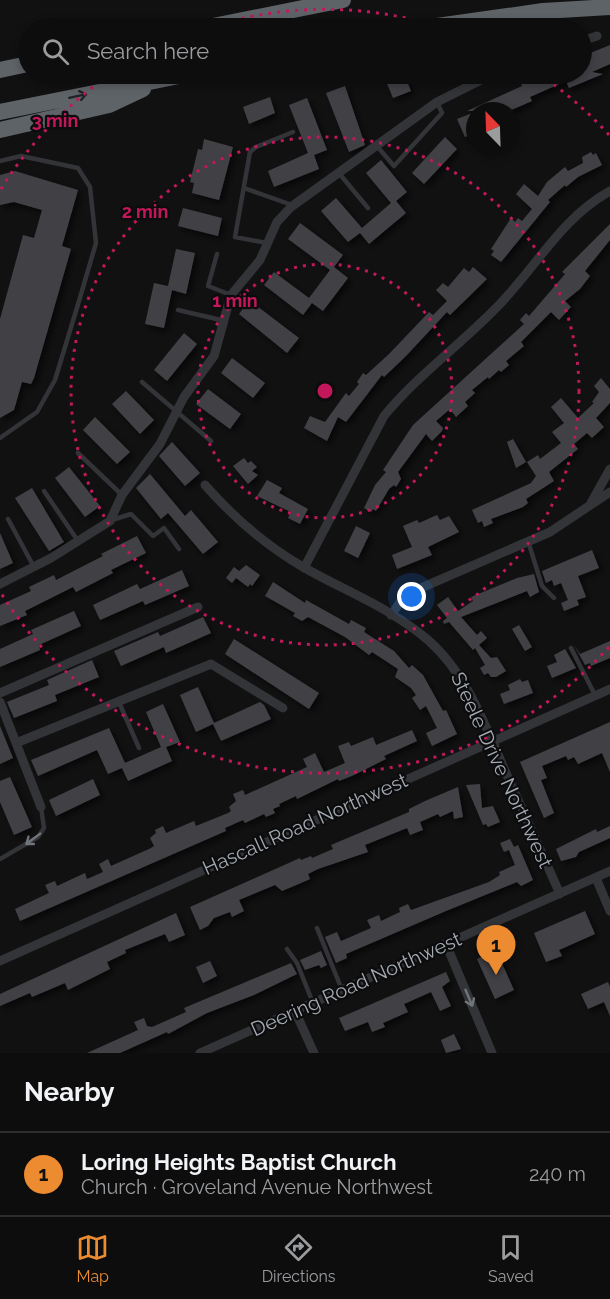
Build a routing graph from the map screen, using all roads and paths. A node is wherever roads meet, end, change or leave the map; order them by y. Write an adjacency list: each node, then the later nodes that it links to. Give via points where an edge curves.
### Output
1 (343, 0): 3 (highway)
2 (610, 7): 4 (highway)
3 (253, 18)
4 (494, 18)
5 (597, 36): 6 (street)
6 (592, 38)
7 (18, 66): 8 (highway)
8 (0, 70)
9 (134, 84): 13 (highway, one-way to 9)
10 (153, 84): 14 (highway, via 109,105)
11 (473, 84): 12 (street)
12 (437, 102): 16 (street); 16 (lane, via 442,113 394,166)
13 (0, 112)
14 (0, 130)
15 (293, 132): 19 (lane, via 250,152)
16 (376, 146): 18 (street)
17 (0, 161): 30 (lane, via 21,156 78,168 90,187 96,243 55,380 37,412)
18 (339, 172): 21 (street); 22 (lane)
19 (244, 188): 21 (lane); 23 (lane, via 235,237)
20 (610, 191): 45 (street, via 557,232 498,306 399,397 384,416)
21 (293, 205): 23 (street)
22 (368, 208)
23 (267, 243): 25 (street, via 260,260)
24 (217, 254): 25 (lane, via 208,286)
25 (231, 295): 27 (street)
26 (178, 310): 27 (lane)
27 (225, 321): 29 (street, via 214,356 184,397)
28 (142, 382): 29 (lane)
29 (177, 414): 31 (lane); 37 (street)
30 (0, 438)
31 (212, 441)
32 (78, 453): 37 (lane)
33 (610, 469): 38 (street)
34 (205, 486): 45 (street, Steele Drive Northwest, via 250,531)
35 (44, 491): 41 (lane)
36 (610, 492): 38 (street)
37 (122, 495): 40 (street)
38 (589, 507): 42 (street)
39 (8, 519): 44 (lane)
40 (110, 521): 41 (street); 43 (lane, via 131,514 153,536 164,528)
41 (78, 541): 44 (street)
42 (528, 541): 47 (lane, via 542,586); 49 (street, via 414,591)
43 (179, 549)
44 (34, 567): 46 (street)
45 (304, 568): 49 (street, Steele Drive Northwest)
46 (0, 584)
47 (554, 598)
48 (198, 607): 52 (street)
49 (392, 615): 57 (street, Steele Drive Northwest, via 426,639 450,663 467,688)
50 (571, 648): 53 (lane)
51 (610, 689): 53 (street, Hascall Road Northwest)
52 (0, 693)
53 (595, 695): 57 (street, Hascall Road Northwest)
54 (118, 700): 56 (street, via 211,664); 58 (street); 59 (lane)
55 (0, 702): 58 (street)
56 (283, 708)
57 (492, 741): 64 (street, Steele Drive Northwest); 69 (street, Hascall Road Northwest)
58 (16, 743): 60 (street)
59 (139, 748)
60 (41, 807): 61 (lane, one-way to 61, via 44,828 38,837)
61 (0, 859)
62 (610, 871): 63 (street, Deering Road Northwest)
63 (596, 878): 64 (street, Deering Road Northwest); 65 (street)
64 (560, 894): 67 (street, Deering Road Northwest)
65 (610, 911)
66 (317, 928): 70 (lane)
67 (446, 944): 70 (street, Deering Road Northwest); 75 (street, one-way to 75)
68 (287, 949): 71 (lane)
69 (0, 961)
70 (342, 991): 71 (street, Deering Road Northwest)
71 (313, 1003): 72 (street, Deering Road Northwest)
72 (296, 1011): 73 (street, Deering Road Northwest); 74 (street)
73 (200, 1053)
74 (314, 1053)
75 (492, 1053)

